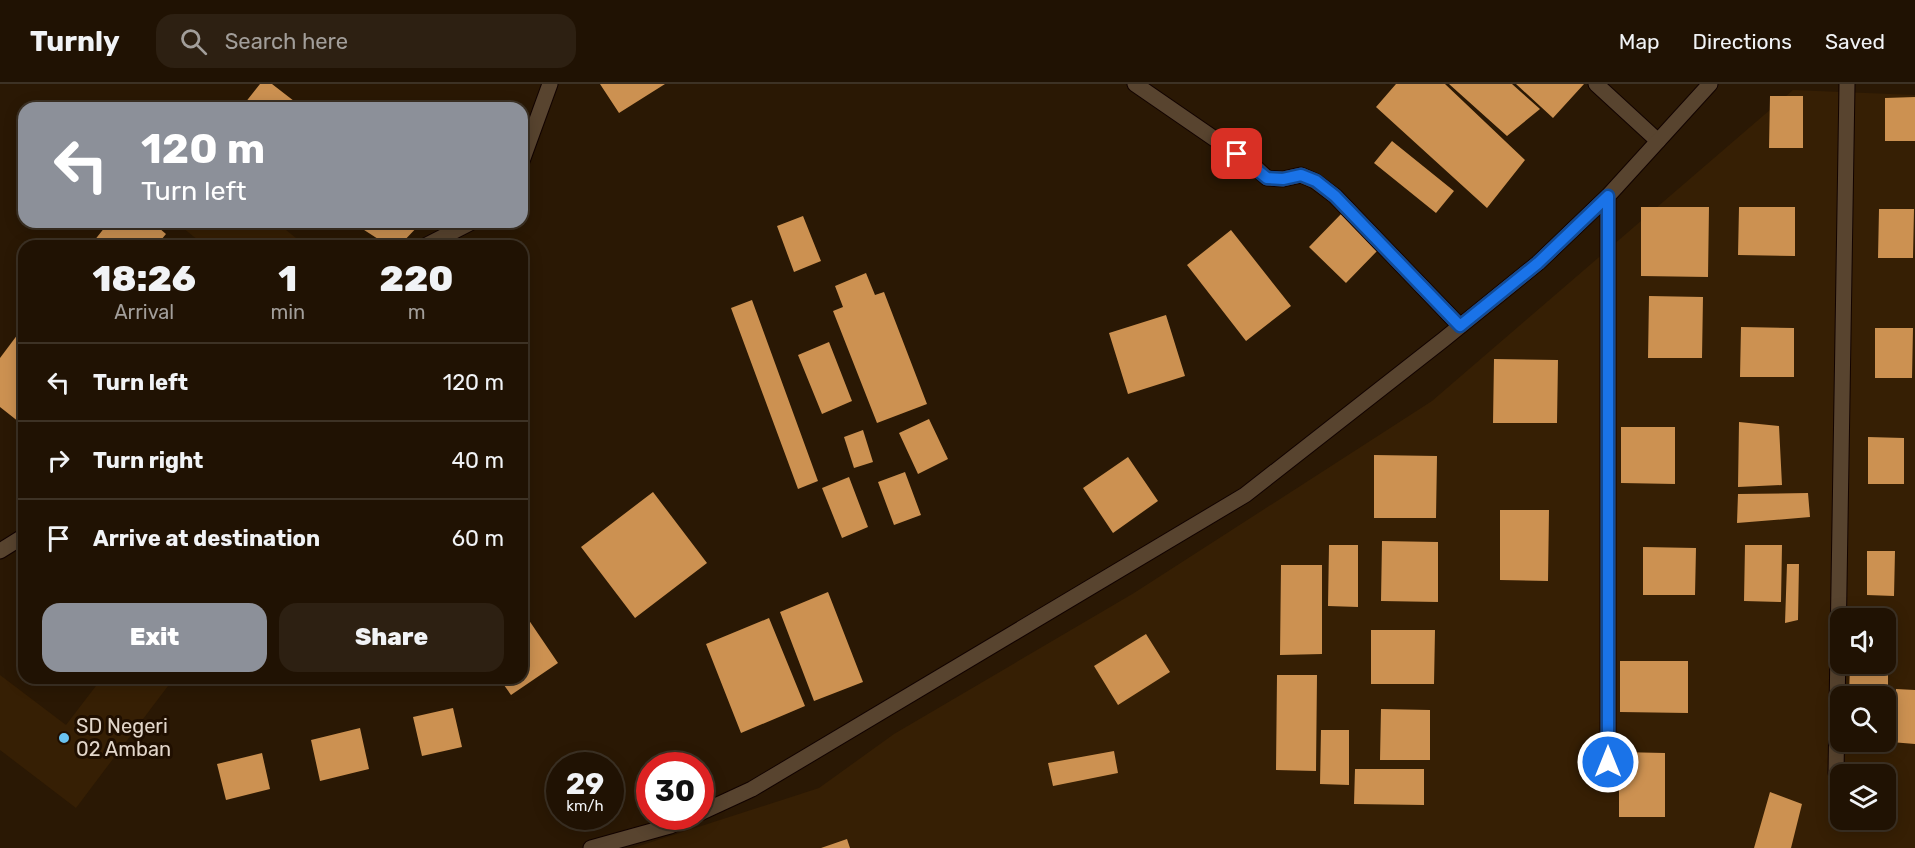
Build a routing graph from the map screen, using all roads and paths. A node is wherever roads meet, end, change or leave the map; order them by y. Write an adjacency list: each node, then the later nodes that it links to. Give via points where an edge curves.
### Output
1 (550, 84): 7 (street)
2 (1136, 84): 11 (street, via 1267,178 1301,175 1316,181)
3 (1596, 84): 6 (street)
4 (1710, 84): 6 (street)
5 (1847, 84): 15 (street)
6 (1658, 141): 8 (street)
7 (528, 144)
8 (1608, 196): 11 (street, via 1538,263); 14 (street)
9 (460, 228): 10 (street)
10 (437, 240)
11 (1460, 326): 16 (street, via 1245,495 752,789)
12 (18, 540): 13 (street)
13 (0, 551)
14 (1608, 762)
15 (1836, 764)
16 (714, 807)
17 (656, 830): 18 (street)
18 (591, 848)

